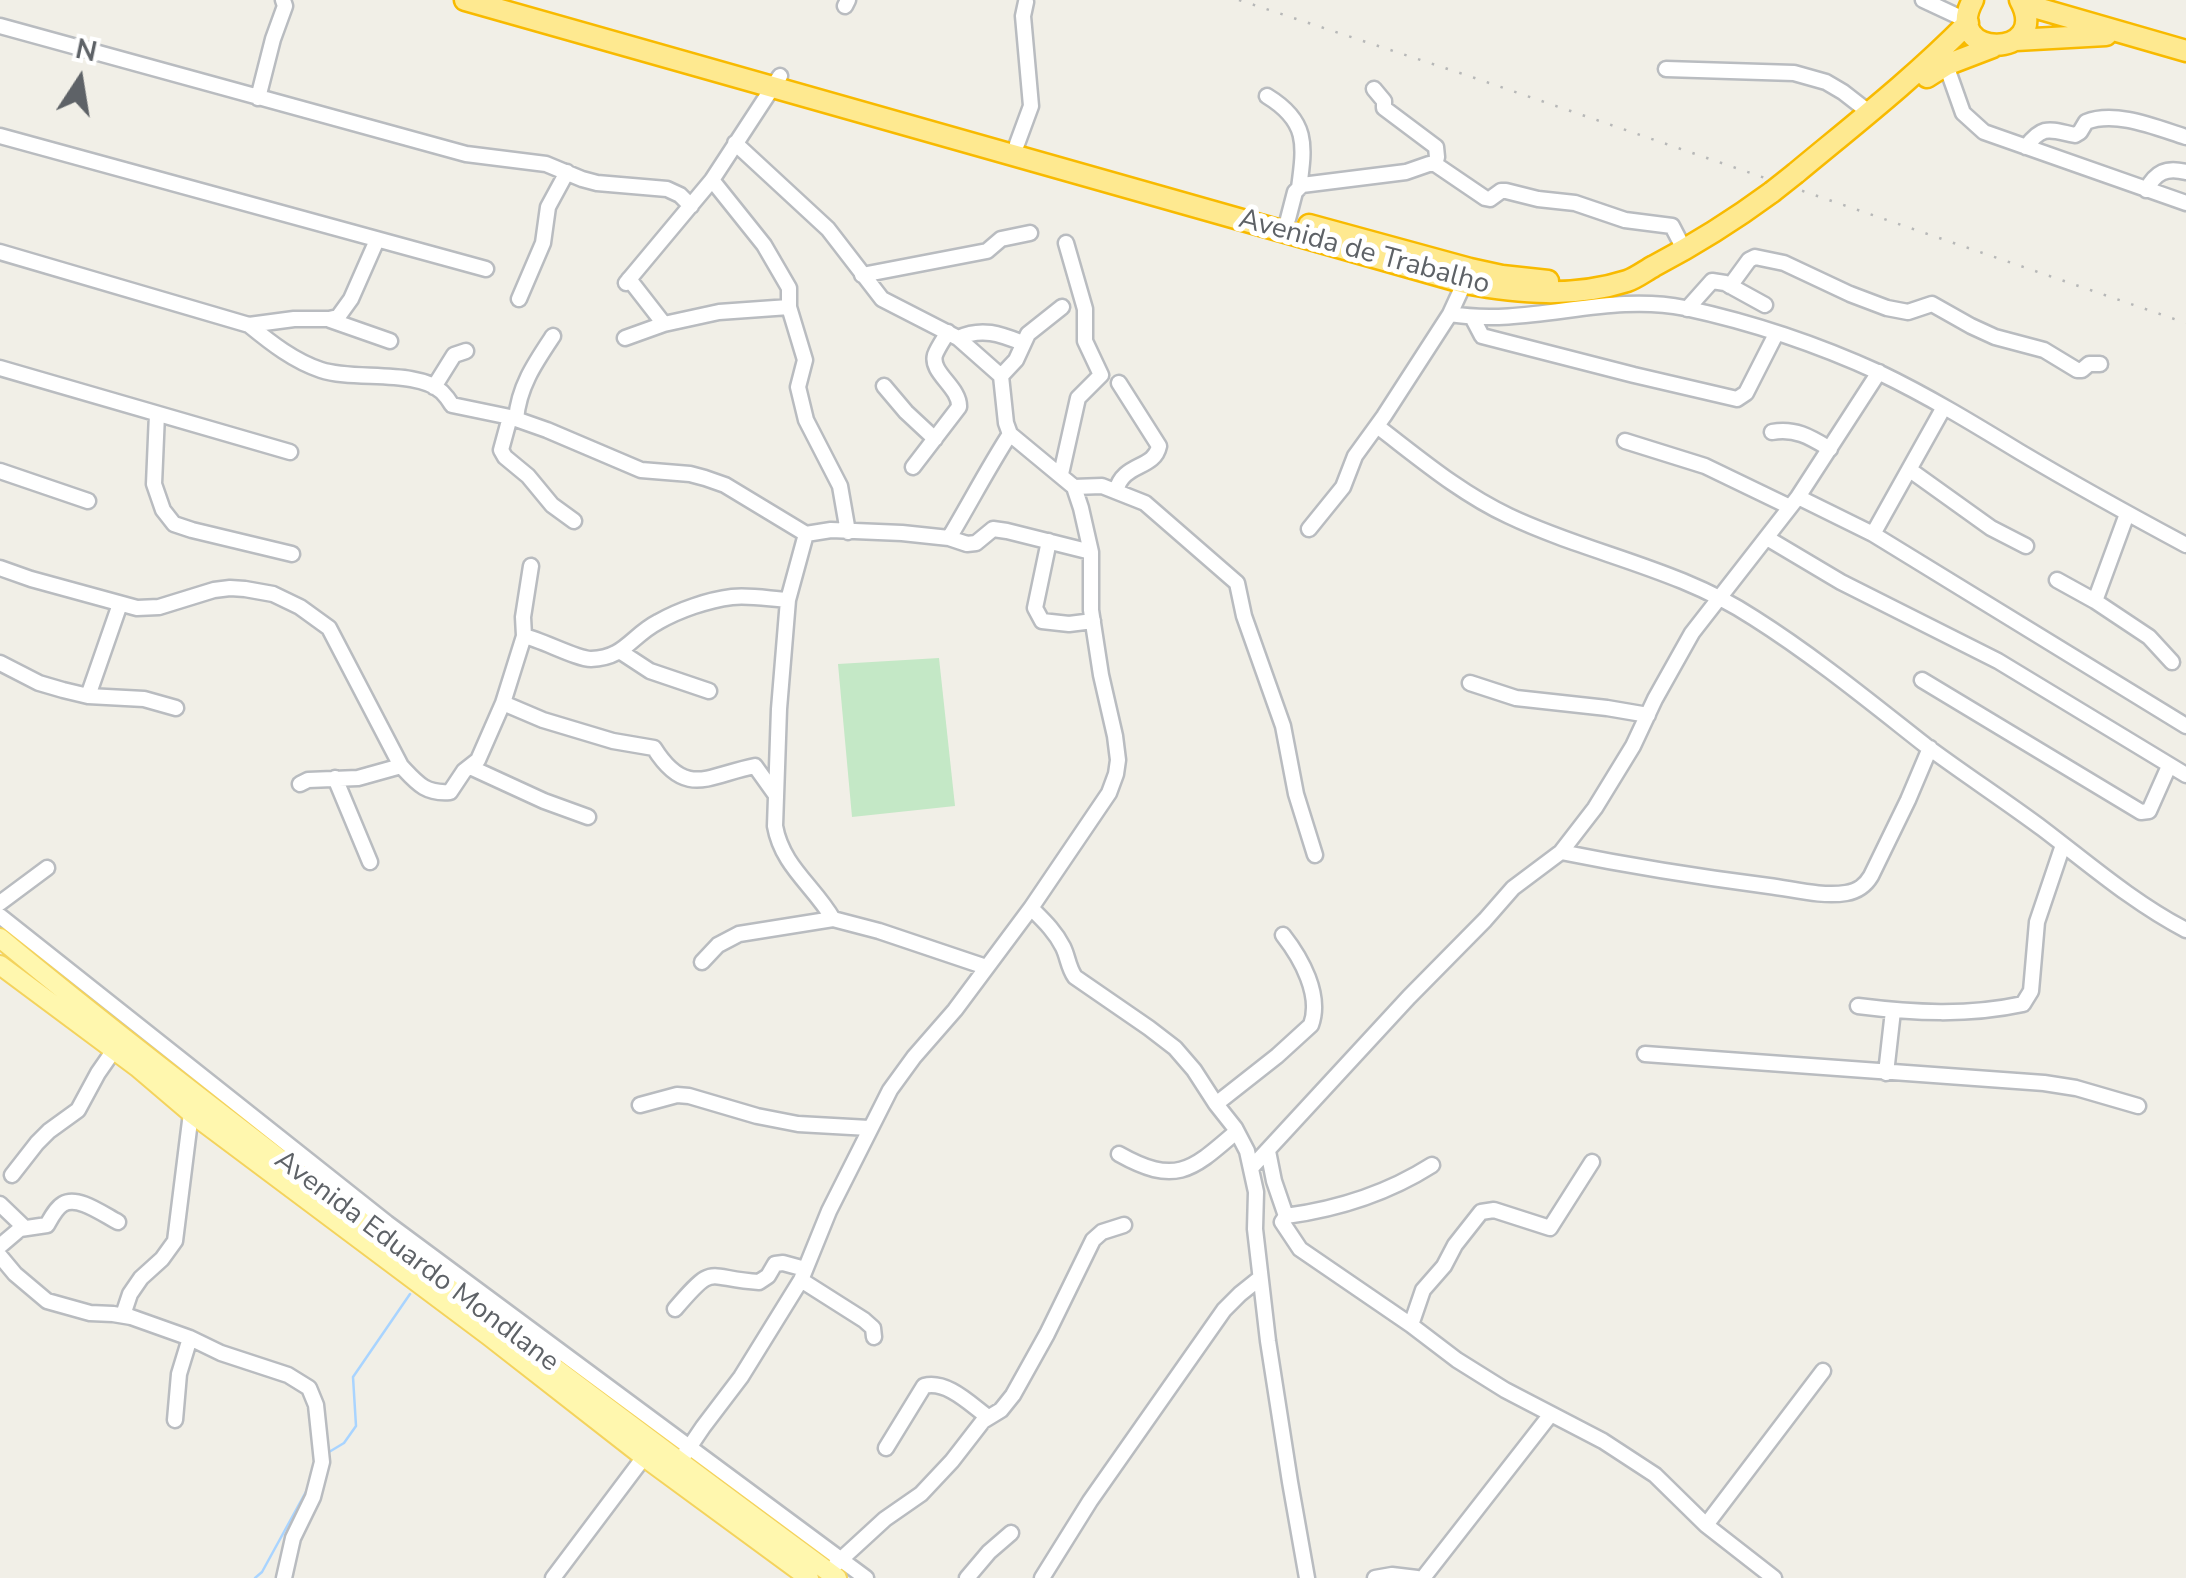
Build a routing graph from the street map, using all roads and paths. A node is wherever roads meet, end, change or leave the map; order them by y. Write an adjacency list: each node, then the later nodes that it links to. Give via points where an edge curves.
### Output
1 (283, 0): 22 (street)
2 (465, 0): 9 (highway, Avenida de Trabalho)
3 (509, 0): 9 (highway, Avenida de Trabalho)
4 (1923, 0): 10 (street)
5 (1973, 0): 10 (highway)
6 (2062, 0): 11 (highway)
7 (2022, 1): 11 (highway); 14 (highway, via 2026,24)
8 (1026, 2): 28 (street, via 1031,106)
9 (558, 20): 19 (highway, Avenida de Trabalho)
10 (1968, 22): 15 (highway, via 1976,38); 23 (highway)
11 (2091, 24): 13 (highway)
12 (0, 26): 22 (street)
13 (2133, 34): 14 (highway); 16 (highway)
14 (2016, 40): 15 (highway)
15 (1993, 46): 17 (highway)
16 (2186, 52)
17 (1946, 65): 23 (highway); 29 (street, via 1964,114 1984,132)
18 (1666, 69): 23 (street, via 1794,72)
19 (776, 82): 24 (highway, Avenida de Trabalho); 27 (street)
20 (1374, 89): 30 (street, via 1384,108 1436,147)
21 (1267, 96): 35 (street, via 1300,128)
22 (258, 98): 31 (street, via 466,154)
23 (1877, 108): 45 (highway, bridge)
24 (959, 134): 28 (highway, Avenida de Trabalho); 33 (highway, Avenida de Trabalho)
25 (0, 136): 42 (street)
26 (2186, 138): 29 (street, via 2098,117 2075,135 2036,133)
27 (735, 143): 34 (street); 48 (street, via 828,229)
28 (1017, 144): 33 (highway, Avenida de Trabalho)
29 (2026, 147): 36 (street)
30 (1434, 164): 35 (street); 45 (street, via 1485,198 1506,191 1672,226)
31 (567, 172): 38 (street, via 598,184 667,189); 51 (street, via 548,207 543,243)
32 (2186, 172): 36 (street, via 2166,170)
33 (1100, 174): 39 (highway, Avenida de Trabalho)
34 (712, 180): 38 (street); 53 (street, via 778,268 790,288)
35 (1298, 188): 40 (street)
36 (2146, 190): 37 (street)
37 (2186, 203)
38 (691, 206): 60 (street, via 628,281)
39 (1216, 206): 40 (highway, Avenida de Trabalho); 44 (highway, Avenida de Trabalho)
40 (1288, 219): 44 (highway, Avenida de Trabalho)
41 (1030, 233): 48 (street, via 1001,239 986,251)
42 (376, 240): 47 (street); 58 (street, via 351,299)
43 (1066, 243): 88 (street, via 1085,310 1085,341 1101,375 1076,404)
44 (1363, 247): 49 (highway, Avenida de Trabalho)
45 (1685, 251): 49 (highway, Avenida de Trabalho, via 1649,269 1574,279)
46 (0, 252): 59 (street)
47 (486, 270)
48 (862, 275): 62 (street, via 882,299)
49 (1468, 276): 56 (street)
50 (1730, 286): 52 (street); 55 (street, via 1712,281); 68 (street, via 1749,260 1766,258 1887,308 1908,312 1932,304 2077,370)
51 (519, 299)
52 (1765, 305)
53 (789, 307): 60 (street); 96 (street, via 805,360 798,387 806,420 840,486)
54 (1062, 307): 66 (street)
55 (1687, 308): 57 (street, via 1636,302); 61 (street)
56 (1450, 314): 57 (street); 78 (street)
57 (1472, 318): 61 (street, via 1482,336 1737,398 1746,393)
58 (329, 319): 59 (street); 65 (street)
59 (249, 324): 74 (street, via 324,372)
60 (664, 324): 64 (street)
61 (1776, 334): 70 (street)
62 (953, 335): 66 (street, via 994,332); 71 (street); 81 (street, via 934,357 960,408)
63 (553, 336): 77 (street, via 527,373)
64 (626, 338)
65 (390, 341)
66 (1024, 342): 71 (street)
67 (466, 351): 74 (street, via 454,355)
68 (2100, 364)
69 (0, 368): 76 (street)
70 (1879, 372): 75 (street); 83 (street)
71 (1001, 376): 80 (street)
72 (1119, 383): 90 (street, via 1159,452 1127,472)
73 (884, 386): 81 (street)
74 (434, 387): 77 (street, via 452,405)
75 (1944, 407): 86 (street); 93 (street)
76 (157, 414): 84 (street); 105 (street, via 154,484 174,524)
77 (513, 418): 94 (street, via 501,450 505,457); 97 (street, via 640,470 725,485)
78 (1377, 426): 95 (street); 109 (street, via 1507,515)
79 (1772, 432): 83 (street, via 1804,434)
80 (1010, 434): 88 (street); 99 (street)
81 (935, 439): 85 (street)
82 (1625, 441): 92 (street)
83 (1830, 449): 92 (street)
84 (290, 452)
85 (913, 467)
86 (1910, 470): 98 (street); 103 (street)
87 (0, 472): 91 (street)
88 (1061, 474): 89 (street)
89 (1074, 487): 90 (street); 104 (street)
90 (1116, 490): 137 (street, via 1145,504 1238,583)
91 (88, 502)
92 (1794, 502): 98 (street); 100 (street)
93 (2127, 514): 102 (street); 111 (street)
94 (574, 521)
95 (1310, 529)
96 (848, 532): 97 (street); 99 (street)
97 (806, 534): 110 (street)
98 (1873, 534): 125 (street)
99 (949, 538): 101 (street, via 976,543 993,530 1007,530)
100 (1767, 538): 109 (street); 128 (street, via 1998,661)
101 (1049, 542): 104 (street); 113 (street, via 1037,615 1042,621)
102 (2186, 545)
103 (2026, 546)
104 (1091, 552): 113 (street)
105 (292, 554)
106 (531, 566): 114 (street)
107 (0, 568): 112 (street)
108 (2056, 580): 111 (street)
109 (1718, 596): 124 (street); 126 (street)
110 (788, 600): 115 (street, via 735,596 698,606 642,630); 133 (street)
111 (2095, 601): 116 (street)
112 (120, 604): 121 (street); 127 (street, via 148,608 245,588 300,607 328,628)
113 (1093, 622): 141 (street, via 1116,774)
114 (524, 636): 115 (street, via 586,659); 122 (street)
115 (621, 652): 120 (street)
116 (2172, 662)
117 (0, 663): 121 (street, via 39,683)
118 (1922, 680): 128 (street, via 2141,812 2148,810)
119 (1470, 682): 124 (street, via 1516,698)
120 (709, 691)
121 (88, 696): 123 (street)
122 (503, 704): 129 (street); 133 (street, via 654,748 684,778 704,780 755,766)
123 (176, 708)
124 (1648, 715): 136 (street)
125 (2186, 726)
126 (1930, 748): 135 (street); 136 (street, via 1871,876 1853,892 1706,878)
127 (401, 766): 129 (street, via 435,793 450,792); 131 (street)
128 (2168, 766): 130 (street)
129 (470, 767): 134 (street)
130 (2186, 775)
131 (336, 778): 132 (street); 138 (street)
132 (300, 784)
133 (774, 794): 143 (street, via 784,856)
134 (588, 817)
135 (2063, 845): 144 (street); 151 (street, via 2037,922 2027,1000 1964,1012)
136 (1561, 852): 161 (street, via 1513,888)
137 (1314, 855)
138 (370, 862)
139 (48, 868): 140 (street)
140 (0, 903)
141 (1032, 908): 149 (street); 156 (street, via 1058,939 1075,977 1175,1048)
142 (0, 916): 189 (street)
143 (833, 919): 147 (street, via 739,934); 149 (street)
144 (2186, 930)
145 (1283, 935): 156 (street, via 1306,976 1314,1019)
146 (0, 938): 188 (main road, Avenida Eduardo Mondlane)
147 (702, 962)
148 (0, 965): 152 (main road, Avenida Eduardo Mondlane)
149 (986, 968): 159 (street, via 890,1090)
150 (1858, 1006): 151 (street)
151 (1892, 1010): 154 (street)
152 (114, 1050): 158 (main road, Avenida Eduardo Mondlane); 166 (street, via 78,1110 49,1131)
153 (1645, 1054): 154 (street)
154 (1886, 1073): 157 (street, via 2044,1083)
155 (640, 1104): 159 (street, via 689,1096 798,1124)
156 (1216, 1104): 160 (street)
157 (2138, 1106)
158 (192, 1112): 179 (street, via 175,1241 141,1278); 188 (main road, Avenida Eduardo Mondlane)
159 (870, 1128): 175 (street)
160 (1236, 1132): 162 (street, via 1186,1170 1162,1172); 165 (street)
161 (1268, 1152): 165 (street); 168 (street)
162 (1119, 1154)
163 (1592, 1162): 180 (street, via 1550,1228 1494,1210 1480,1212 1423,1290)
164 (1432, 1165): 168 (street, via 1340,1206)
165 (1252, 1167): 176 (street)
166 (12, 1175)
167 (0, 1204): 171 (street)
168 (1286, 1216): 180 (street, via 1282,1222 1300,1249)
169 (118, 1222): 171 (street, via 72,1202 47,1224)
170 (1124, 1225): 185 (street, via 1093,1240 1013,1395)
171 (26, 1228): 172 (street)
172 (0, 1246)
173 (0, 1256): 174 (street)
174 (15, 1274): 177 (street); 179 (street, via 47,1301)
175 (803, 1275): 178 (street, via 783,1263 760,1282 708,1275); 182 (street, via 864,1320); 189 (street)
176 (1260, 1278): 199 (street, via 1224,1310); 200 (street)
177 (0, 1281)
178 (675, 1309)
179 (122, 1315): 181 (street)
180 (1411, 1325): 184 (street, via 1456,1360)
181 (190, 1338): 186 (street); 194 (street, via 288,1375 309,1388 316,1405 322,1462)
182 (874, 1338)
183 (1823, 1371): 190 (street)
184 (1551, 1414): 190 (street, via 1655,1475); 202 (street)
185 (988, 1417): 187 (street, via 946,1388 924,1386); 192 (street, via 921,1494 885,1518)
186 (175, 1420)
187 (886, 1448)
188 (649, 1450): 189 (main road, Avenida Eduardo Mondlane); 195 (street); 196 (main road, Avenida Eduardo Mondlane)
189 (685, 1454): 192 (main road, Avenida Eduardo Mondlane)
190 (1706, 1525): 193 (street)
191 (1011, 1533): 198 (street)
192 (836, 1570): 197 (street)
193 (1754, 1572): 203 (street)
194 (284, 1578)
195 (553, 1578)
196 (809, 1578)
197 (866, 1578)
198 (967, 1578)
199 (1042, 1578)
200 (1308, 1578)
201 (1376, 1578): 202 (street)
202 (1420, 1578)
203 (1774, 1578)

